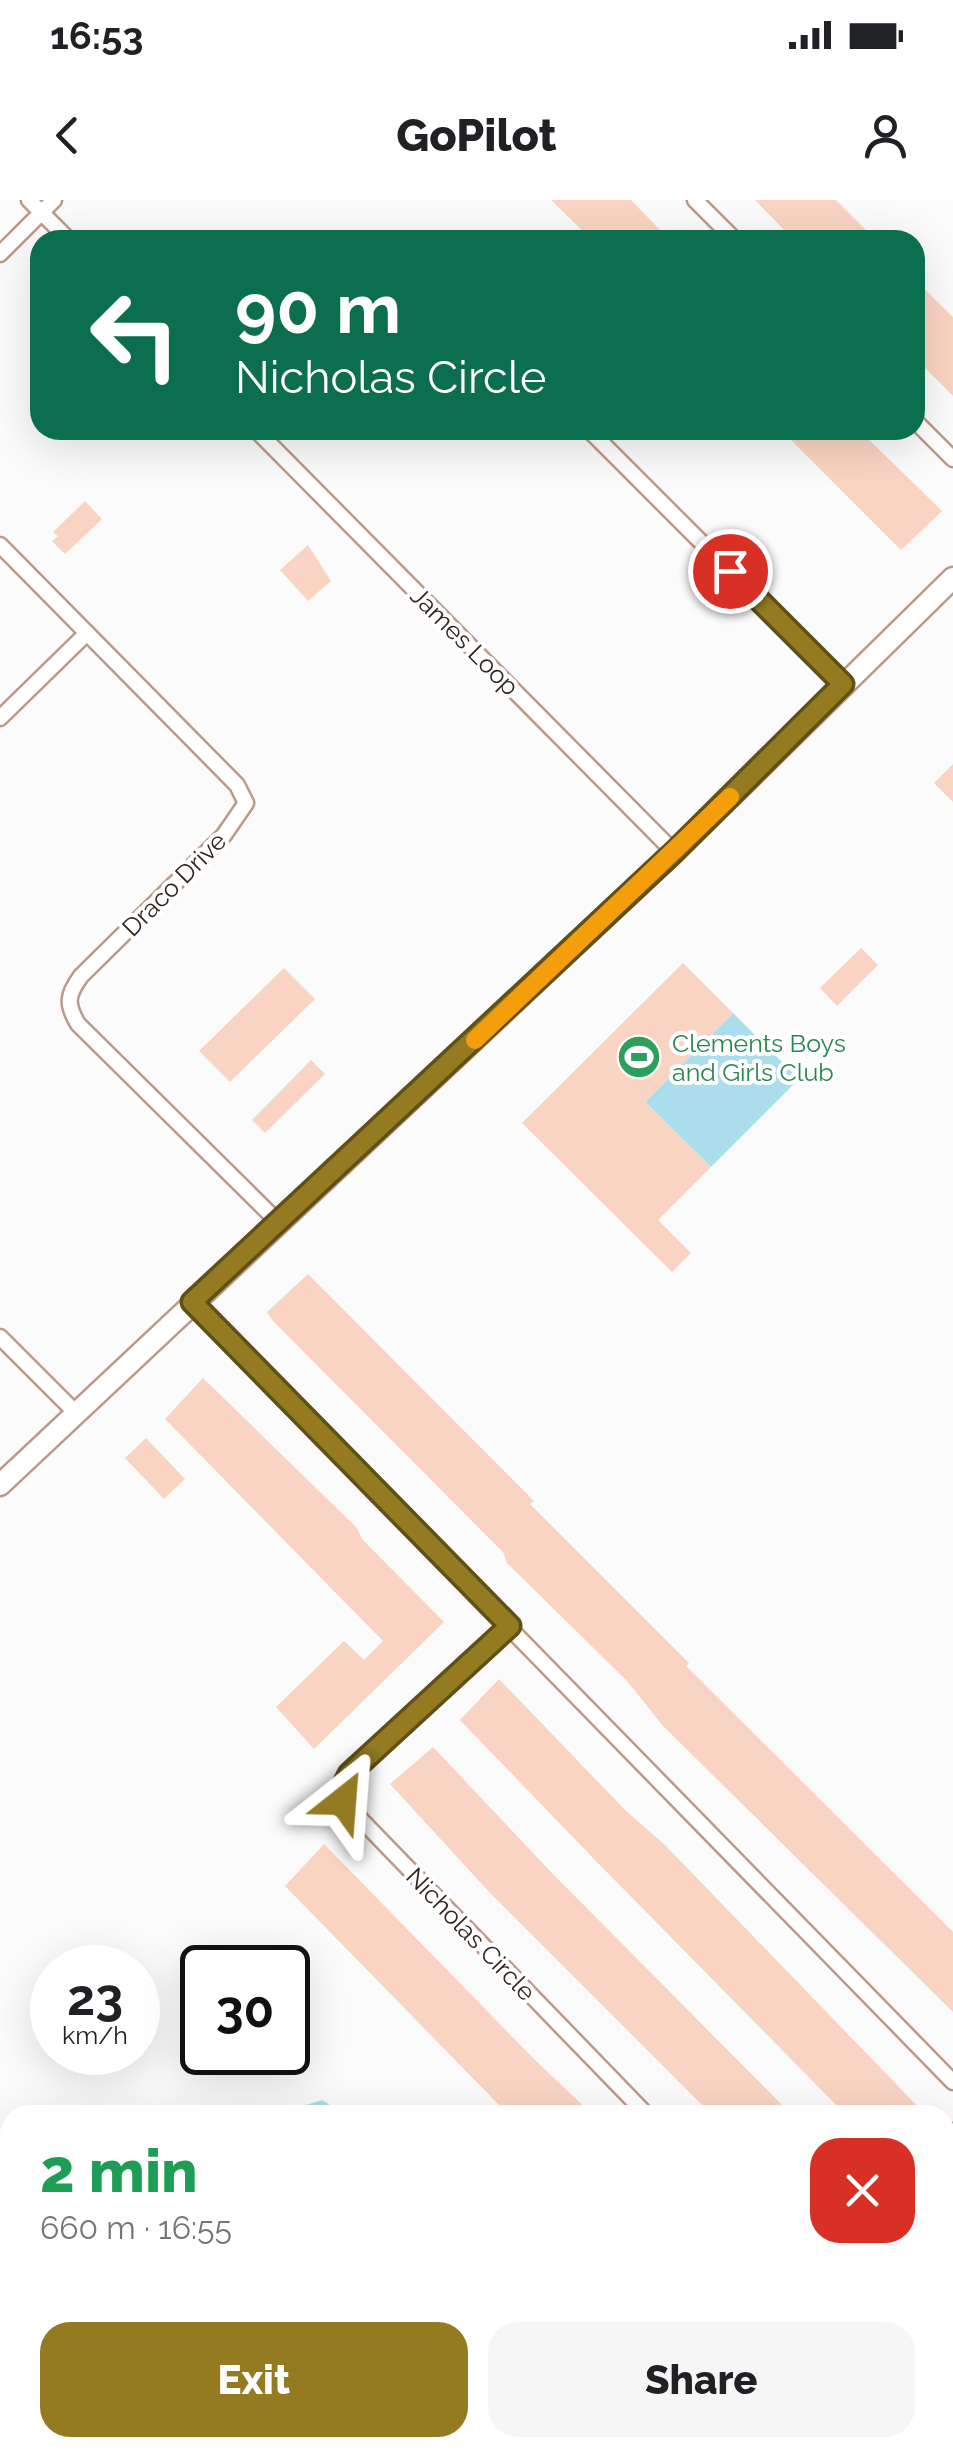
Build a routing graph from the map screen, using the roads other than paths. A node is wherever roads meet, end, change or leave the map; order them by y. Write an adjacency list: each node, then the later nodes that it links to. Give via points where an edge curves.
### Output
1 (30, 200): 4 (street)
2 (54, 200): 4 (street)
3 (695, 200): 6 (street)
4 (42, 212): 5 (street); 7 (street)
5 (59, 230)
6 (725, 230)
7 (0, 254)
8 (925, 430): 11 (street)
9 (266, 440): 17 (street, James Loop)
10 (599, 440): 15 (street)
11 (953, 459)
12 (0, 545): 14 (street, Draco Drive)
13 (953, 578): 15 (main road)
14 (87, 633): 16 (street); 18 (street, Draco Drive, via 237,786 246,803 224,835 81,976 68,1006 78,1024)
15 (843, 684): 17 (main road)
16 (0, 718)
17 (674, 852): 18 (main road)
18 (277, 1222): 19 (main road)
19 (192, 1302): 21 (main road); 23 (street)
20 (0, 1337): 21 (street)
21 (75, 1412): 22 (main road)
22 (0, 1484)
23 (510, 1626): 24 (street); 25 (street, Nicholas Circle, via 349,1774 343,1801)
24 (953, 2082)
25 (637, 2105)

